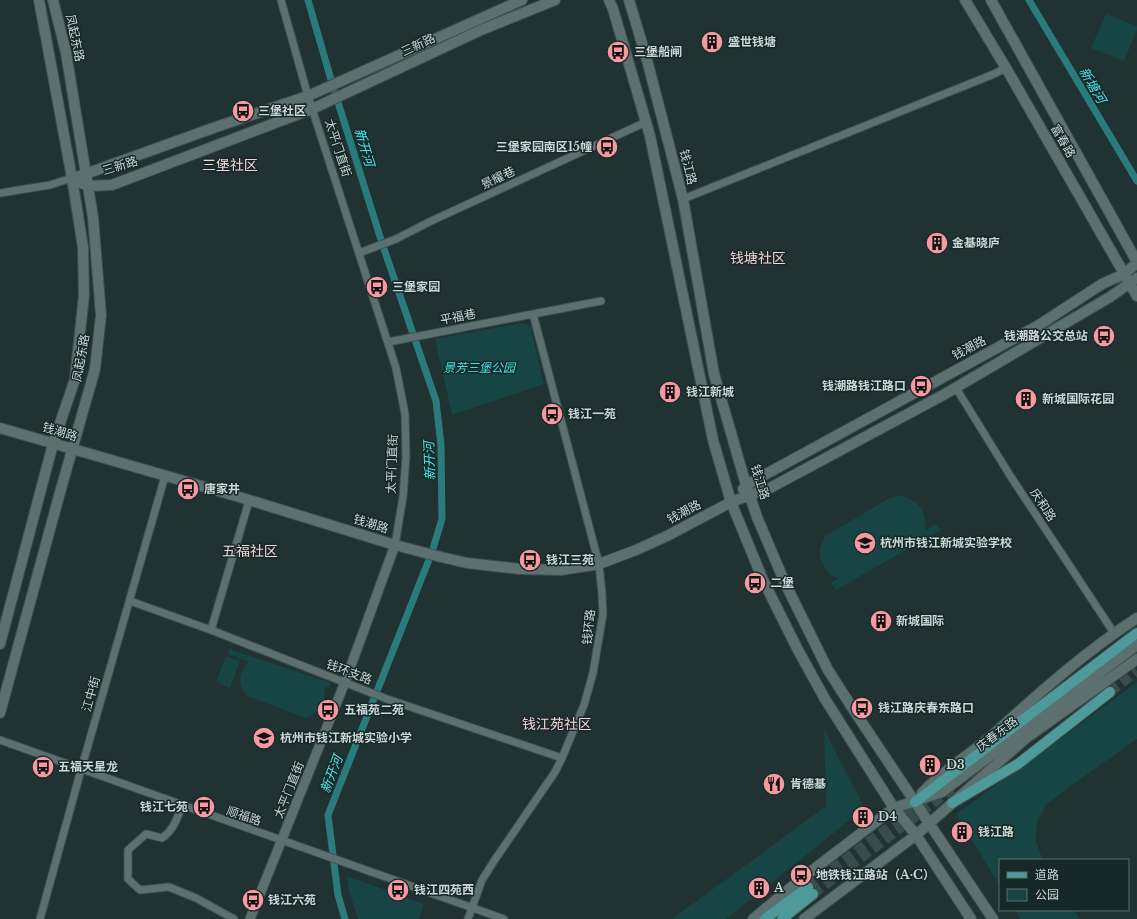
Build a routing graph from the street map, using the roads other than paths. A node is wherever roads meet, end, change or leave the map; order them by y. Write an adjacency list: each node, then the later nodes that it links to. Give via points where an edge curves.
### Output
1 (39, 0): 15 (main road, 凤起东路)
2 (53, 0): 14 (main road, 凤起东路, via 66,53)
3 (281, 0): 11 (street, 太平门直街)
4 (522, 0): 11 (main road, 三新路)
5 (555, 0): 12 (main road, 三新路, via 480,30)
6 (609, 0): 13 (main road)
7 (629, 0): 18 (main road, 钱江路, via 648,60)
8 (965, 0): 10 (main road, 富春路)
9 (991, 0): 20 (main road, 富春路)
10 (1006, 68): 18 (street); 21 (main road, 富春路)
11 (308, 96): 12 (street, 太平门直街); 14 (main road, 三新路)
12 (312, 109): 16 (main road, 三新路, via 112,185); 19 (street, 太平门直街)
13 (646, 122): 19 (street, 景耀巷, via 396,239); 35 (main road, via 713,440)
14 (86, 174): 15 (main road, 三新路); 16 (main road, 凤起东路)
15 (72, 178): 16 (main road, 三新路); 17 (street); 29 (main road, 凤起东路, via 83,247 84,295 75,379)
16 (88, 186): 30 (main road, 凤起东路, via 101,315 94,369)
17 (0, 193)
18 (683, 199): 32 (main road, 钱江路, via 714,374)
19 (360, 253): 26 (street, 太平门直街)
20 (1137, 263): 21 (main road, 钱潮路)
21 (1124, 274): 22 (main road, 富春路); 32 (main road, 钱潮路, via 1102,284 1039,325)
22 (1133, 281): 23 (main road, 富春路); 27 (main road, 钱潮路)
23 (1137, 296)
24 (601, 301): 25 (street, 平福巷)
25 (533, 314): 26 (street, 平福巷); 37 (street, 钱环路)
26 (388, 342): 36 (street, 太平门直街, via 405,414 406,456 403,497)
27 (956, 388): 33 (main road, 钱潮路, via 770,488); 41 (street, 庆和路, via 1011,477)
28 (0, 428): 29 (main road, 钱潮路)
29 (53, 444): 30 (main road, 钱潮路); 43 (main road, 凤起东路)
30 (72, 450): 31 (main road, 钱潮路); 48 (main road, 凤起东路)
31 (165, 476): 34 (main road, 钱潮路); 38 (street, 江中街)
32 (746, 485): 33 (main road, 钱江路); 35 (main road, 钱潮路)
33 (750, 495): 35 (main road, 钱潮路); 52 (main road, 钱江路, via 784,583 828,670)
34 (249, 501): 36 (main road, 钱潮路); 40 (street)
35 (731, 502): 37 (main road, 钱潮路, via 668,536); 55 (main road, via 763,580 798,650 825,699)
36 (395, 545): 37 (main road, 钱潮路, via 467,563 520,569 561,570); 46 (street, 太平门直街)
37 (599, 564): 50 (street, 钱环路, via 603,614 599,644 584,705)
38 (130, 601): 40 (street, 钱环支路); 51 (street, 江中街)
39 (1137, 618): 41 (main road)
40 (211, 630): 46 (street, 钱环支路)
41 (1114, 633): 52 (main road, via 932,782)
42 (1137, 633): 52 (main road)
43 (0, 644)
44 (1137, 645): 52 (main road, 庆春东路, via 942,792)
45 (1137, 659): 53 (main road, 庆春东路, via 1025,739)
46 (345, 682): 50 (street, 钱环支路, via 387,699); 58 (street, 太平门直街)
47 (1110, 692): 53 (main road, via 1018,764)
48 (0, 714)
49 (0, 740): 51 (street, 顺福路)
50 (562, 758): 59 (street, 钱环路, via 482,880)
51 (81, 770): 54 (street, 顺福路); 60 (street, 江中街)
52 (915, 802): 55 (main road, 庆春东路); 56 (main road, 钱江路)
53 (952, 803): 56 (main road, 庆春东路)
54 (182, 806): 58 (street, 顺福路); 61 (street, via 167,835 162,838 146,834 128,850 128,879 140,890 169,887 196,898)
55 (894, 808): 57 (main road); 65 (main road, 庆春东路)
56 (930, 822): 57 (main road, 庆春东路); 70 (main road, 钱江路)
57 (916, 835): 68 (main road, 庆春东路); 69 (main road)
58 (282, 841): 59 (street, 顺福路); 62 (street, 太平门直街)
59 (472, 908): 63 (street, 钱环路); 64 (street, 顺福路)
60 (40, 919)
61 (234, 919)
62 (250, 919)
63 (468, 919)
64 (504, 919)
65 (753, 919)
66 (764, 919): 67 (main road, via 810,890)
67 (782, 919)
68 (804, 919)
69 (971, 919)
70 (993, 919)

